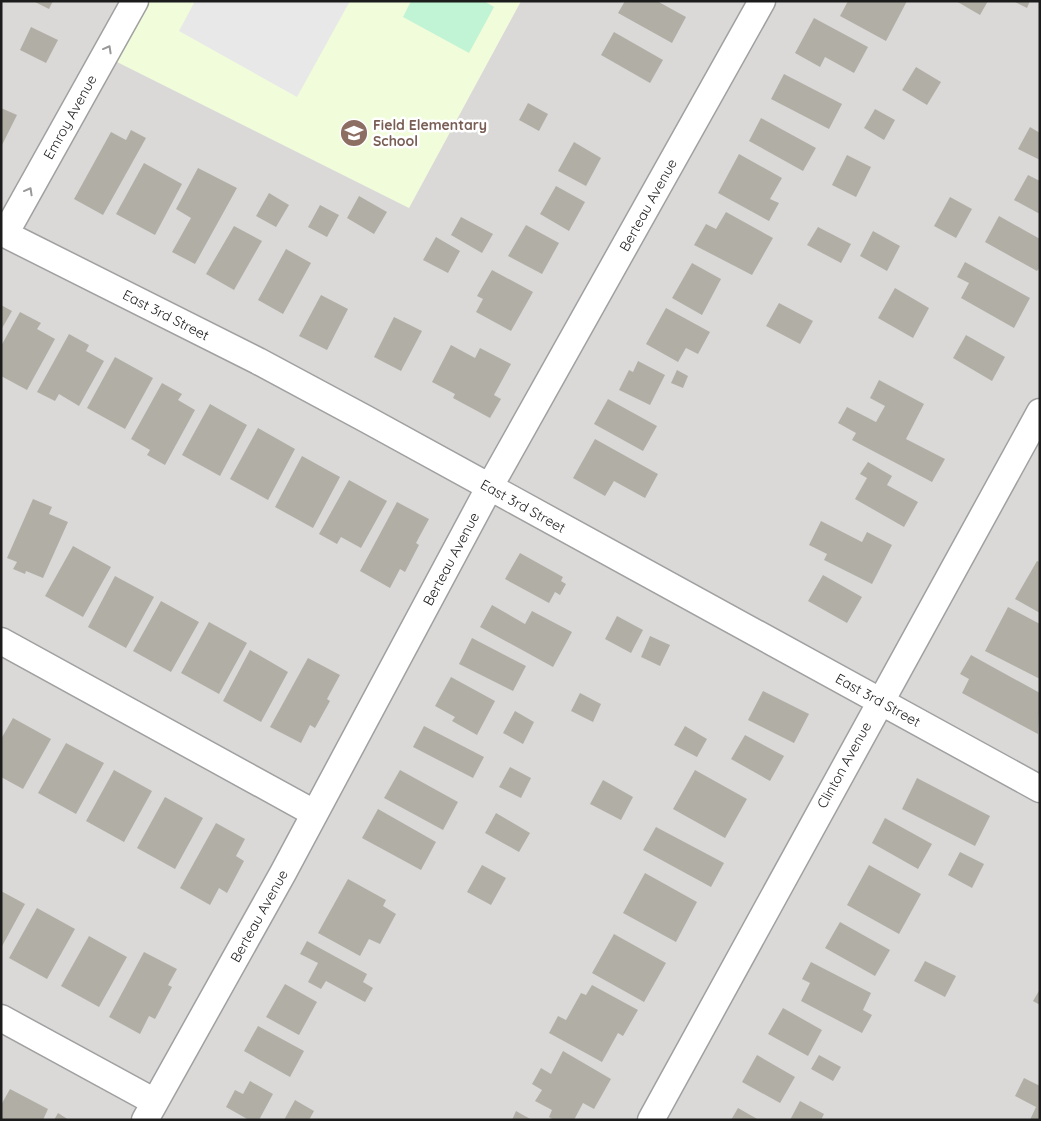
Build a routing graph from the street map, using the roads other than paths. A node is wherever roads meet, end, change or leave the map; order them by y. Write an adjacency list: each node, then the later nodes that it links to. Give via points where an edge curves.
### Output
1 (134, 1): 3 (street, Emroy Avenue, one-way to 1)
2 (762, 1): 5 (street, Berteau Avenue)
3 (3, 233): 5 (street, East 3rd Street, via 258,361)
4 (1040, 412): 7 (street, Clinton Avenue)
5 (489, 488): 7 (street, East 3rd Street); 9 (street, Berteau Avenue)
6 (1, 641): 9 (street)
7 (879, 701): 8 (street, East 3rd Street); 12 (street, Clinton Avenue)
8 (1040, 789)
9 (314, 813): 11 (street, Berteau Avenue)
10 (1, 1018): 11 (street)
11 (150, 1111)
12 (651, 1120)

